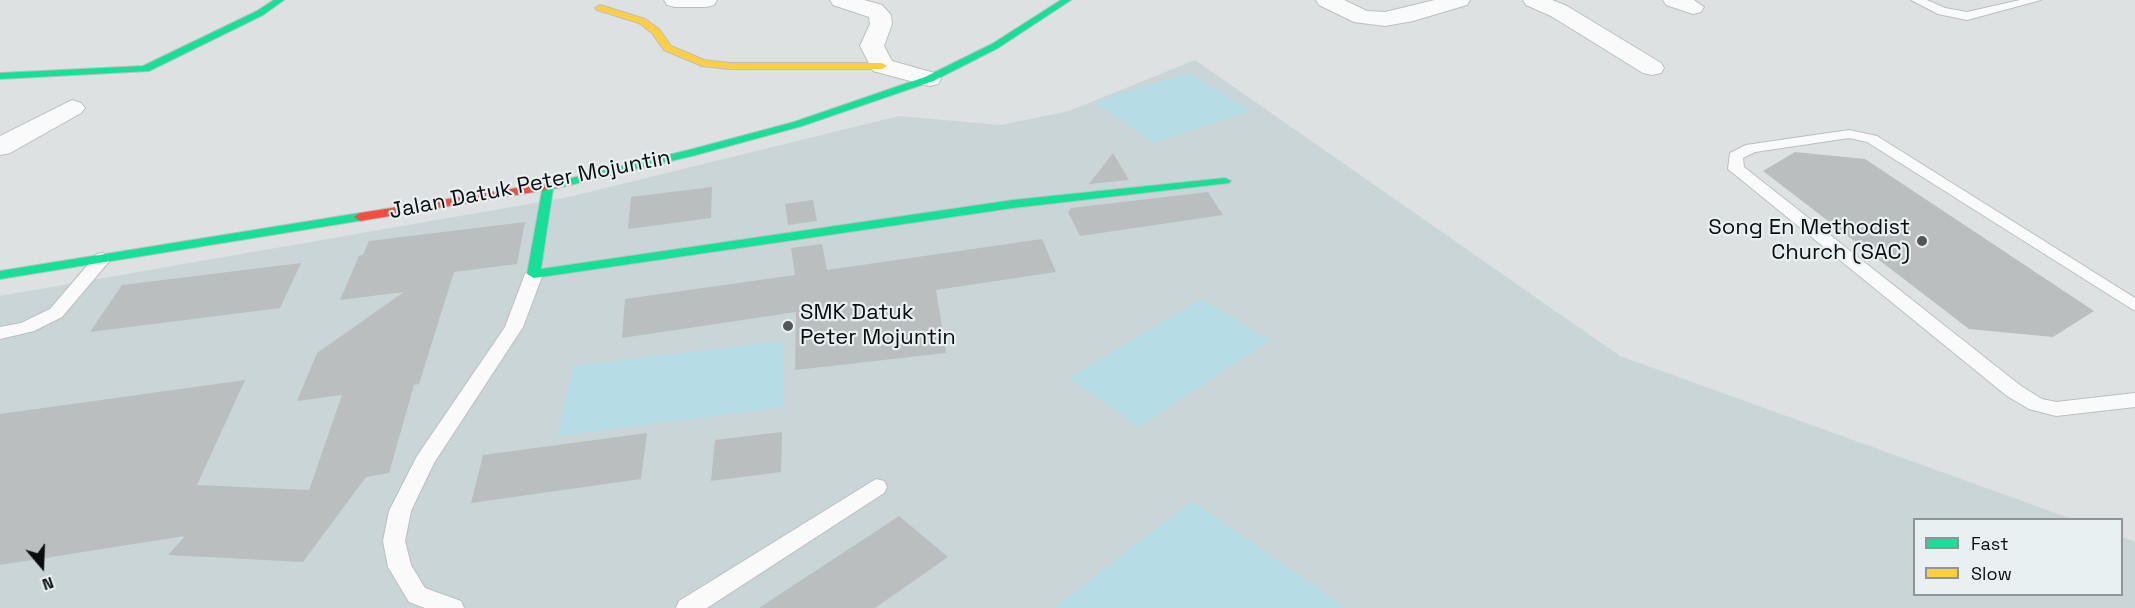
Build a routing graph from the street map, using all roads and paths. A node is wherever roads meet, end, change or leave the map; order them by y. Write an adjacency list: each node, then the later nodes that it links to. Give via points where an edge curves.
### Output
1 (280, 0): 14 (street, via 145,69)
2 (675, 0): 3 (street)
3 (706, 0)
4 (839, 0): 12 (street, via 880,15 881,24 872,46)
5 (1067, 0): 15 (street, Jalan Datuk Peter Mojuntin, via 995,46)
6 (1327, 0): 7 (street, via 1362,17 1385,19)
7 (1459, 0)
8 (1534, 0): 13 (street)
9 (1917, 0): 10 (lane, via 1967,16)
10 (2033, 0)
11 (600, 8): 12 (street, via 642,21 656,31 668,48 702,63)
12 (882, 66): 15 (street)
13 (1652, 68)
14 (0, 76)
15 (929, 79): 19 (street, Jalan Datuk Peter Mojuntin, via 798,124)
16 (72, 108): 17 (street)
17 (0, 147)
18 (1225, 181): 21 (street, via 1013,204)
19 (547, 187): 20 (street, Jalan Datuk Peter Mojuntin); 21 (street)
20 (103, 258): 22 (street, Jalan Datuk Peter Mojuntin); 24 (lane, via 56,313 27,327)
21 (534, 274): 27 (lane, via 514,327 424,461 400,511 394,541 400,567 417,595)
22 (0, 275)
23 (2135, 306): 25 (lane, via 1872,139 1849,134 1751,148 1735,156 1736,169 2014,391 2036,404 2055,409)
24 (0, 333)
25 (2135, 400)
26 (876, 487): 28 (lane)
27 (452, 608)
28 (688, 608)

